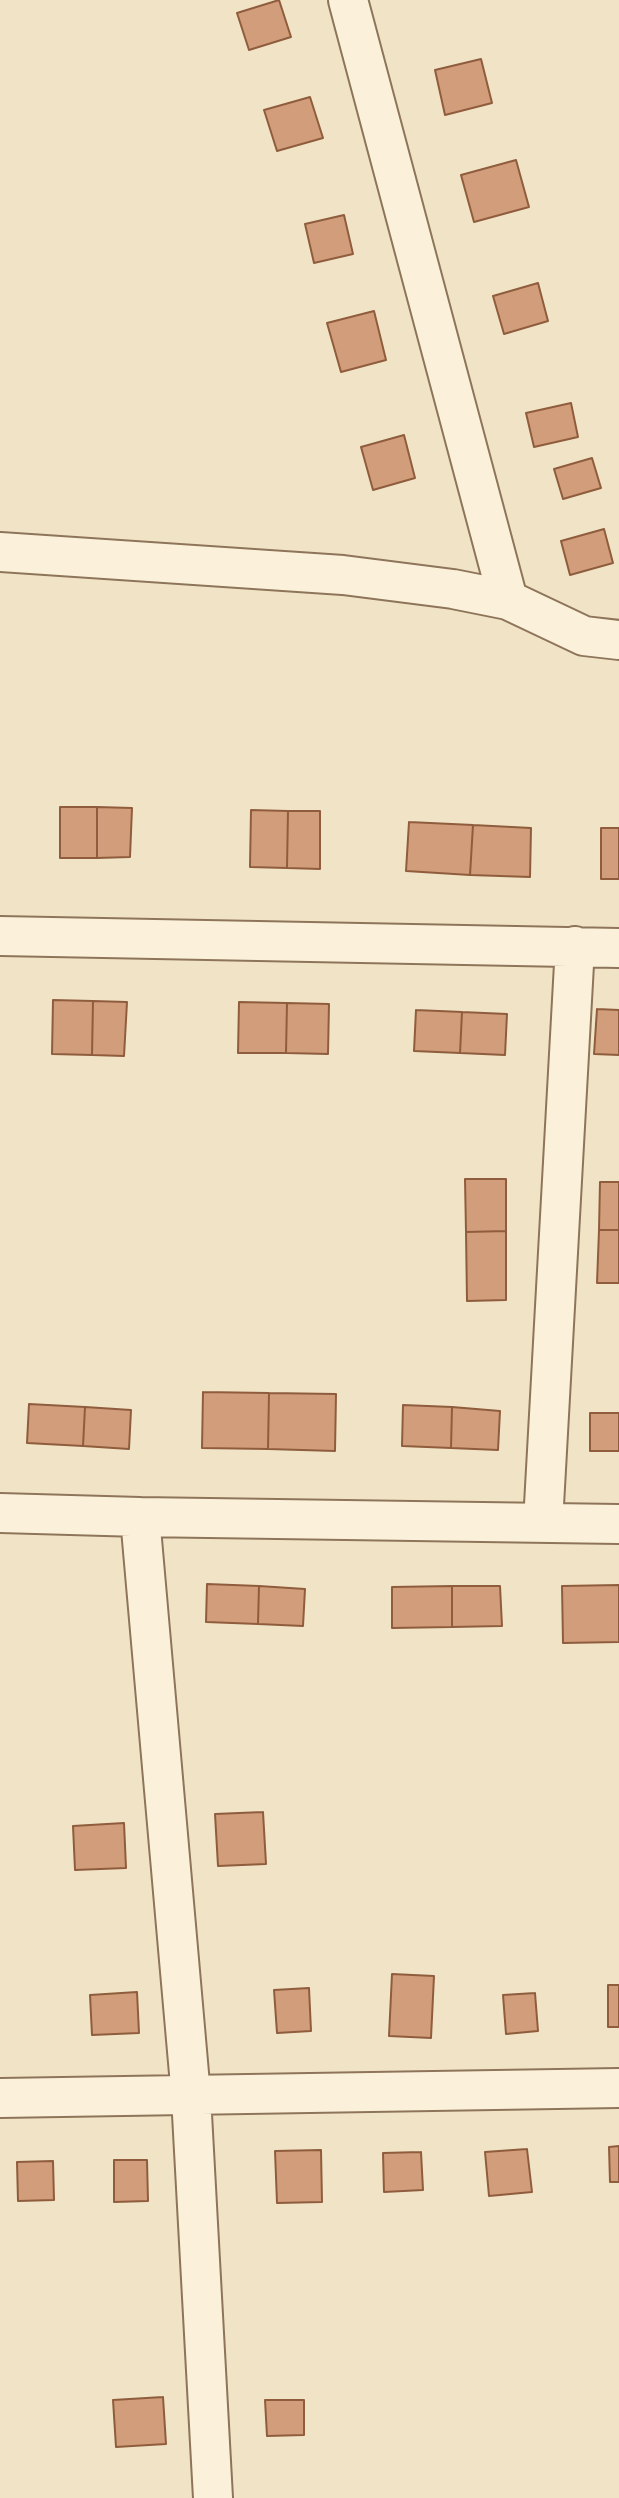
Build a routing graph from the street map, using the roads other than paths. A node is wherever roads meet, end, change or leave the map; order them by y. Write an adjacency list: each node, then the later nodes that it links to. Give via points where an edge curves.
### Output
1 (348, 0): 3 (street)
2 (0, 552): 3 (street, via 343,575)
3 (508, 600): 4 (street, via 584,636)
4 (619, 640)
5 (0, 936): 6 (street)
6 (575, 946): 7 (street); 10 (street)
7 (619, 947)
8 (0, 1513): 9 (street)
9 (141, 1517): 10 (street); 13 (street)
10 (543, 1522): 11 (street)
11 (619, 1524)
12 (619, 2088): 13 (street)
13 (191, 2096): 14 (street); 15 (street)
14 (0, 2098)
15 (213, 2498)

